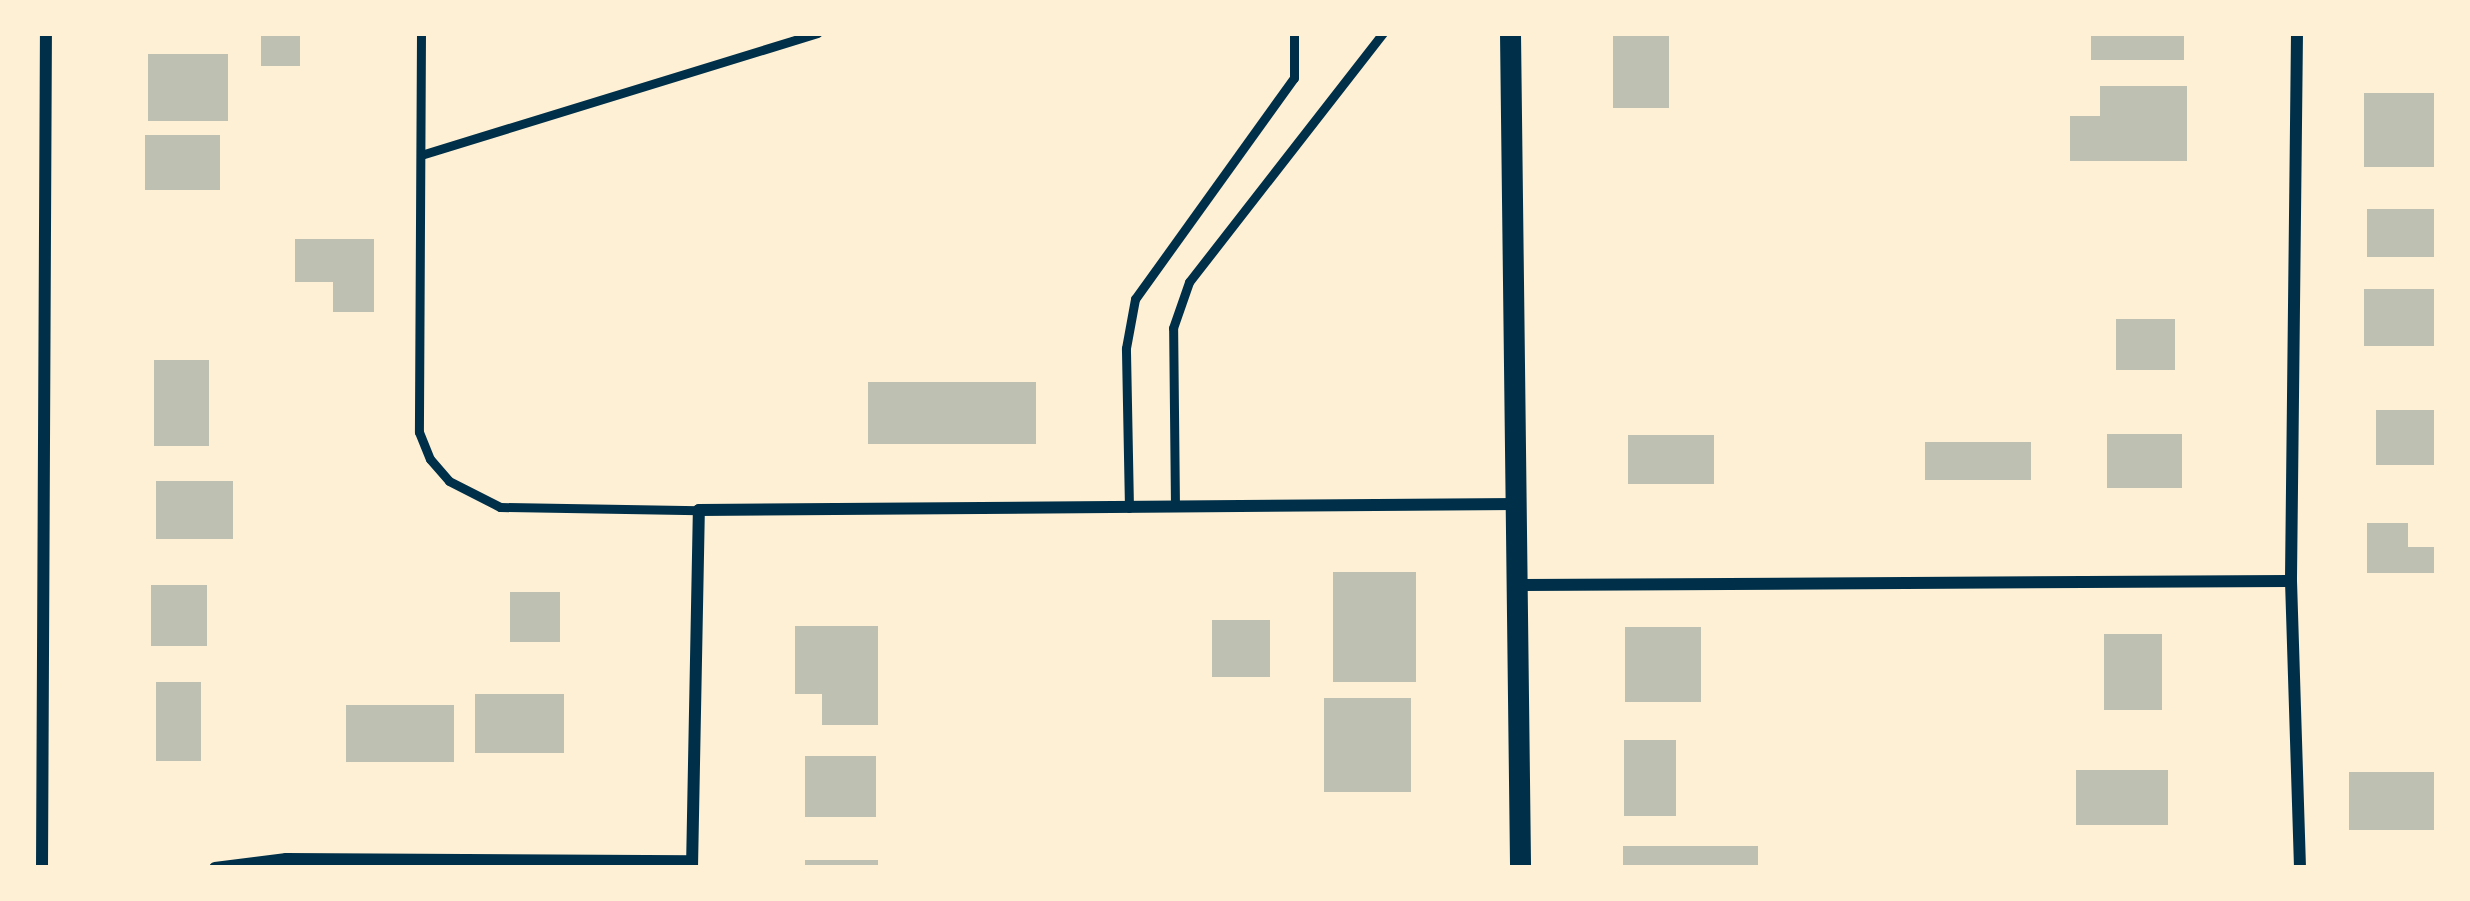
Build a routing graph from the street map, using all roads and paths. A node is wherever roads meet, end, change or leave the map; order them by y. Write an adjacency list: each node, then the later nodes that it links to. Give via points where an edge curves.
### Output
1 (46, 33): 16 (street)
2 (421, 33): 8 (lane)
3 (818, 33): 8 (lane)
4 (1294, 33): 11 (lane, via 1294,78 1135,299 1126,348)
5 (1382, 33): 10 (lane, via 1189,282 1173,328)
6 (1510, 33): 9 (street)
7 (2296, 33): 13 (street)
8 (421, 155): 12 (lane, via 419,432 448,482 500,507)
9 (1517, 504): 10 (street); 14 (street)
10 (1174, 507): 11 (street)
11 (1129, 508): 12 (street)
12 (699, 510): 15 (street)
13 (2291, 580): 14 (street); 19 (street)
14 (1518, 585): 18 (street)
15 (692, 864): 17 (street, via 286,859)
16 (42, 868)
17 (215, 868)
18 (1520, 868)
19 (2300, 868)

